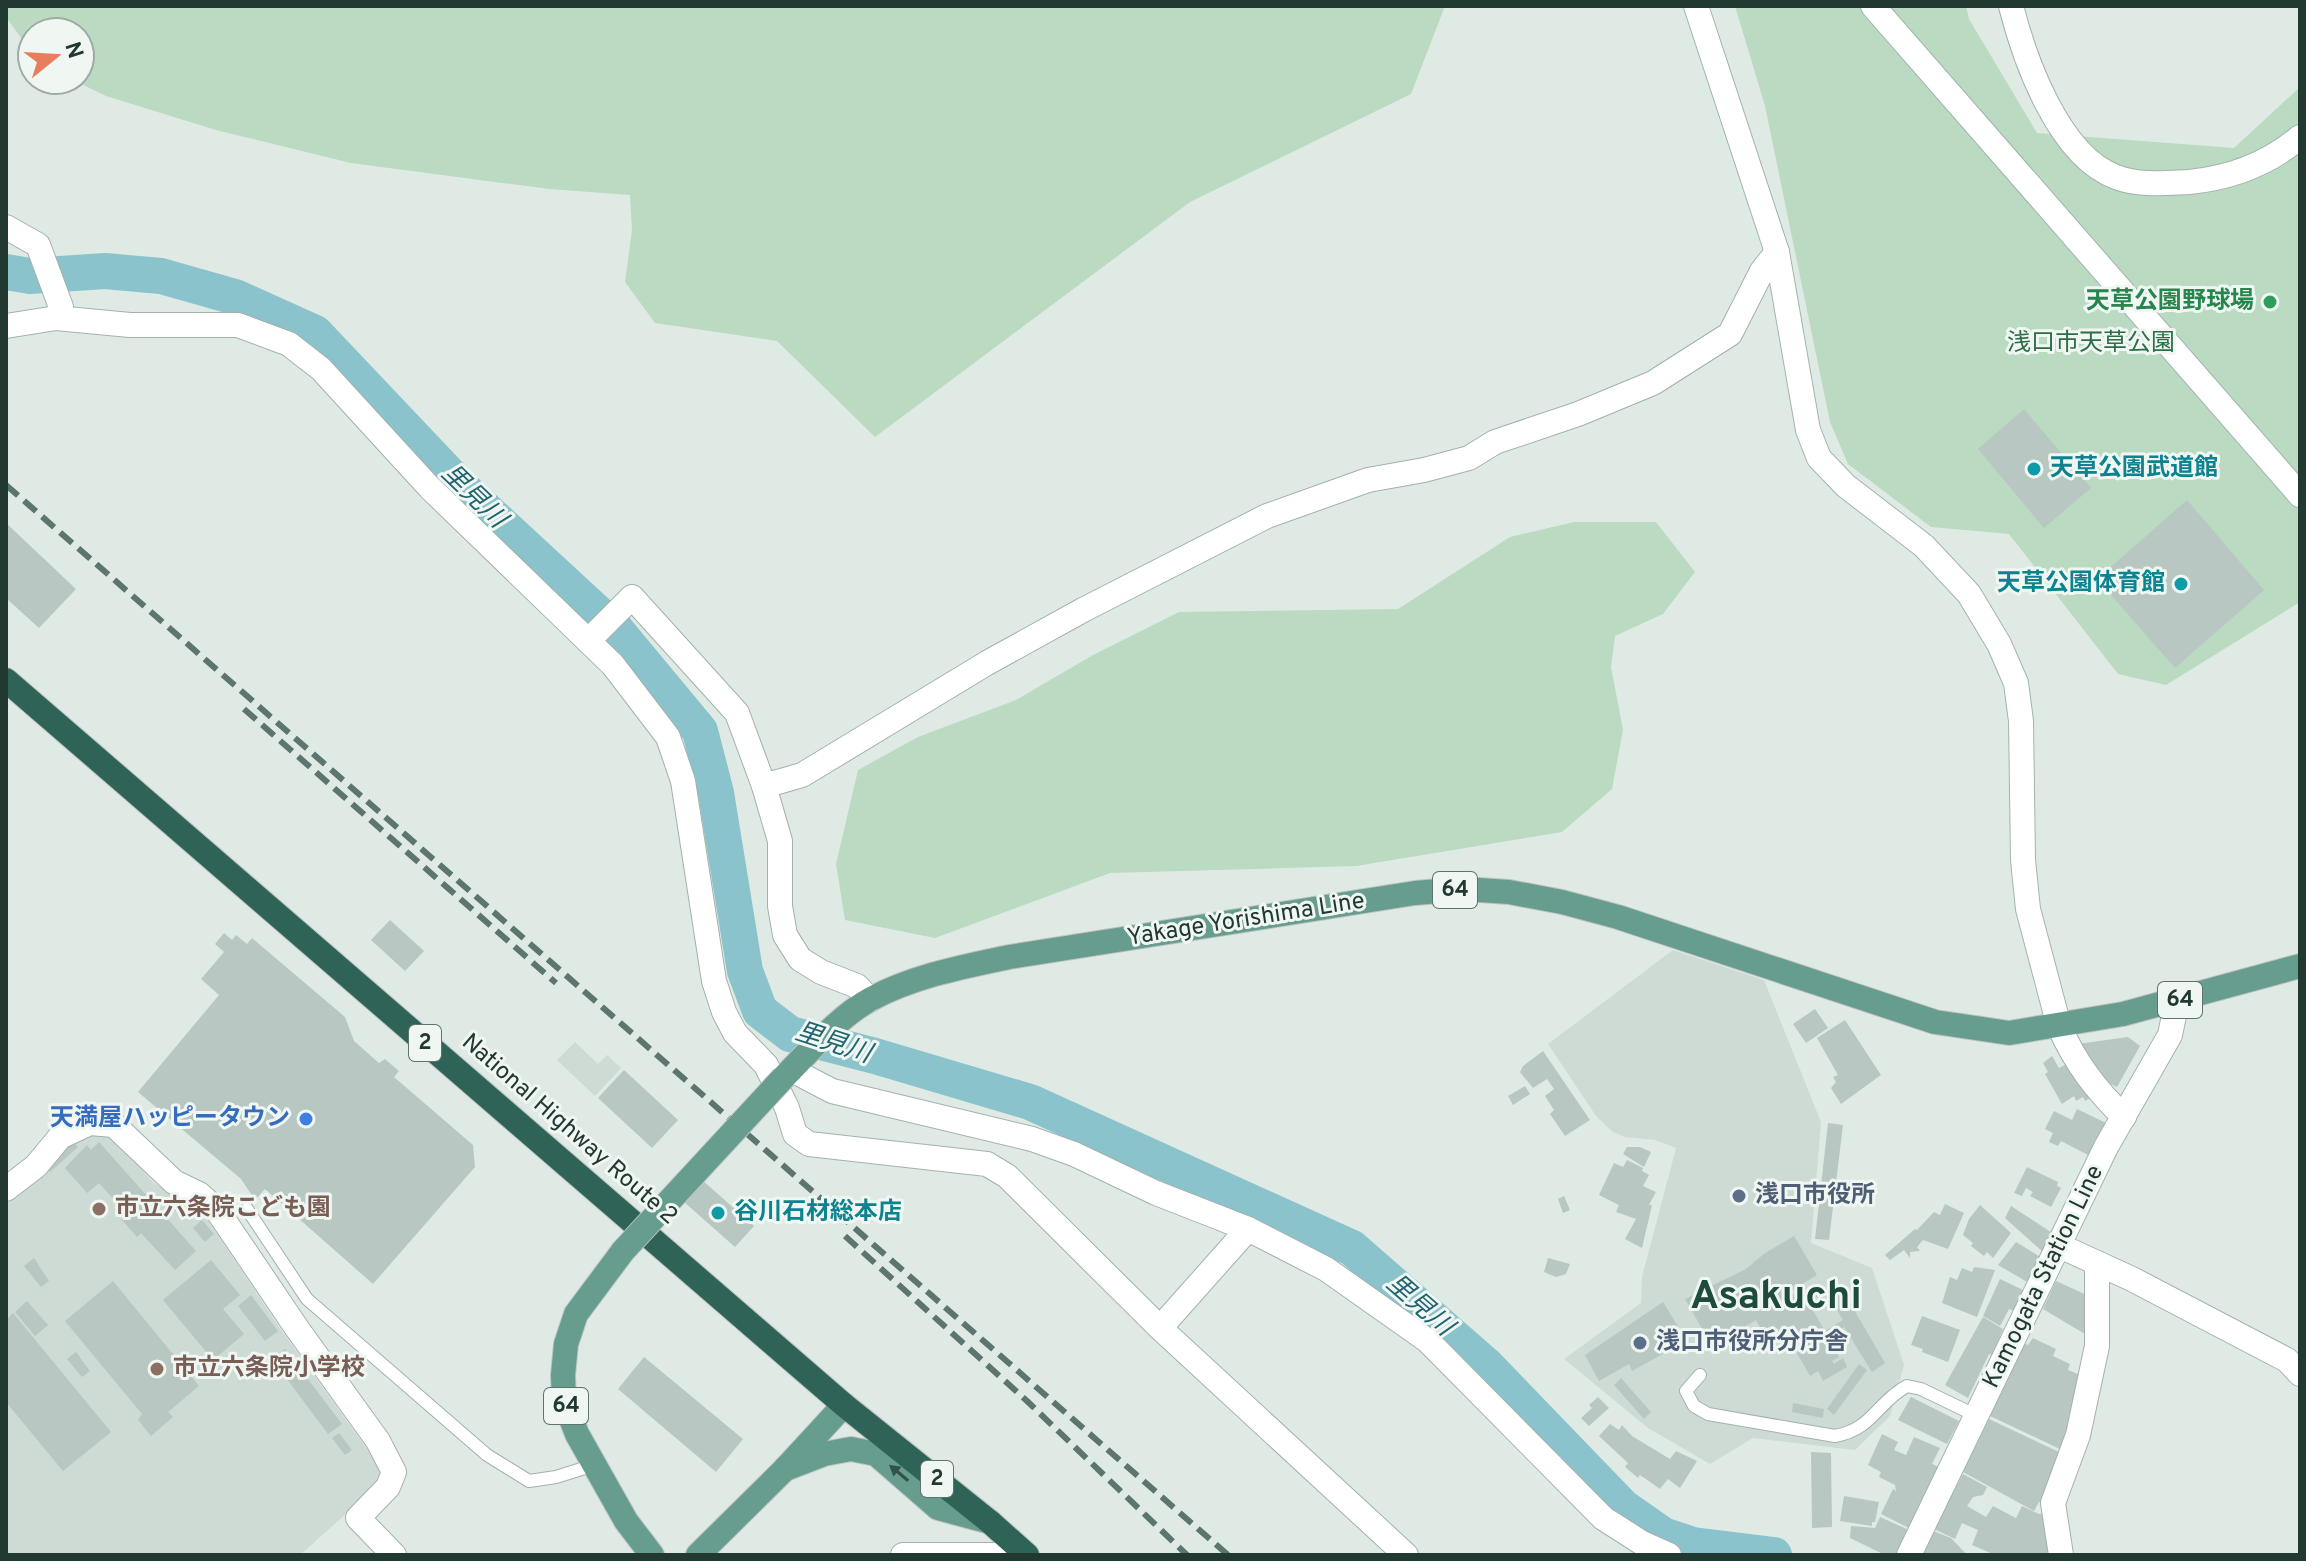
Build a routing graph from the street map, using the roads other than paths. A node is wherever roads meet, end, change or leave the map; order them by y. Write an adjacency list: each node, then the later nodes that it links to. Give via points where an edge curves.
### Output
1 (1696, 6): 6 (street)
2 (1873, 6): 9 (street)
3 (2011, 6): 4 (street, via 2040,90 2077,151 2116,177 2157,184 2214,180 2249,169)
4 (2300, 137)
5 (6, 228): 7 (street, via 38,245)
6 (1777, 252): 12 (street, via 1730,334 1653,383 1495,442 1469,458 1368,480 1267,516 1069,617 802,775); 16 (street, via 1805,415 1819,458 1846,486 1924,546 1969,594 2016,683 2028,909)
7 (58, 312): 8 (street); 10 (street, via 130,325 238,325 289,344 321,369 430,488)
8 (6, 326)
9 (2300, 495)
10 (588, 641): 12 (street, via 632,597 737,713); 24 (street, via 668,737 683,781 714,981 735,1033 766,1065 795,1134 809,1144 987,1164 1007,1176)
11 (6, 680): 27 (highway, National Highway Route 2 / 2)
12 (764, 786): 14 (street, via 780,841 785,935 800,959 857,986)
13 (2300, 966): 15 (main road, Yakage Yorishima Line / 64)
14 (870, 1000): 16 (main road, Yakage Yorishima Line / 64, via 951,970 1009,957 1464,889 1509,892 1618,917 1935,1022 2009,1033); 17 (main road, Yakage Yorishima Line / 64)
15 (2177, 1001): 16 (main road, Yakage Yorishima Line / 64); 18 (street, Kamogata Station Line, via 2170,1035)
16 (2059, 1026): 18 (street, via 2074,1058)
17 (792, 1069): 21 (street, via 832,1091 1046,1144); 29 (main road, Yakage Yorishima Line / 64, bridge, via 623,1251 576,1314 566,1344 564,1401)
18 (2124, 1117): 22 (street, Kamogata Station Line)
19 (6, 1189): 32 (street, via 36,1166 60,1137 90,1123 114,1125 174,1182 217,1210 378,1441 394,1472 388,1487 358,1518)
20 (247, 1209): 29 (lane, via 307,1299 487,1455 529,1481)
21 (1248, 1229): 24 (street); 39 (street, via 1326,1269 1428,1341 1603,1518)
22 (2060, 1246): 23 (street); 28 (street, Kamogata Station Line)
23 (2097, 1263): 25 (street, via 2287,1360); 41 (street, via 2097,1346 2078,1435 2053,1503)
24 (1160, 1328): 38 (street)
25 (2300, 1374)
26 (1700, 1375): 28 (lane, via 1686,1391 1694,1406 1708,1414 1835,1436 1866,1424 1892,1394 1907,1386)
27 (844, 1405): 30 (main road); 31 (highway, National Highway Route 2 / 2)
28 (1977, 1416): 40 (street, Kamogata Station Line)
29 (594, 1465): 33 (main road, Yakage Yorishima Line / 64)
30 (785, 1469): 31 (main road, one-way to 30, via 938,1508 876,1454 851,1449); 34 (main road)
31 (990, 1522): 37 (highway, National Highway Route 2 / 2)
32 (394, 1555)
33 (652, 1555)
34 (698, 1555)
35 (903, 1555): 36 (street)
36 (998, 1555)
37 (1027, 1555)
38 (1406, 1555)
39 (1669, 1555)
40 (1909, 1555)
41 (2061, 1555)

